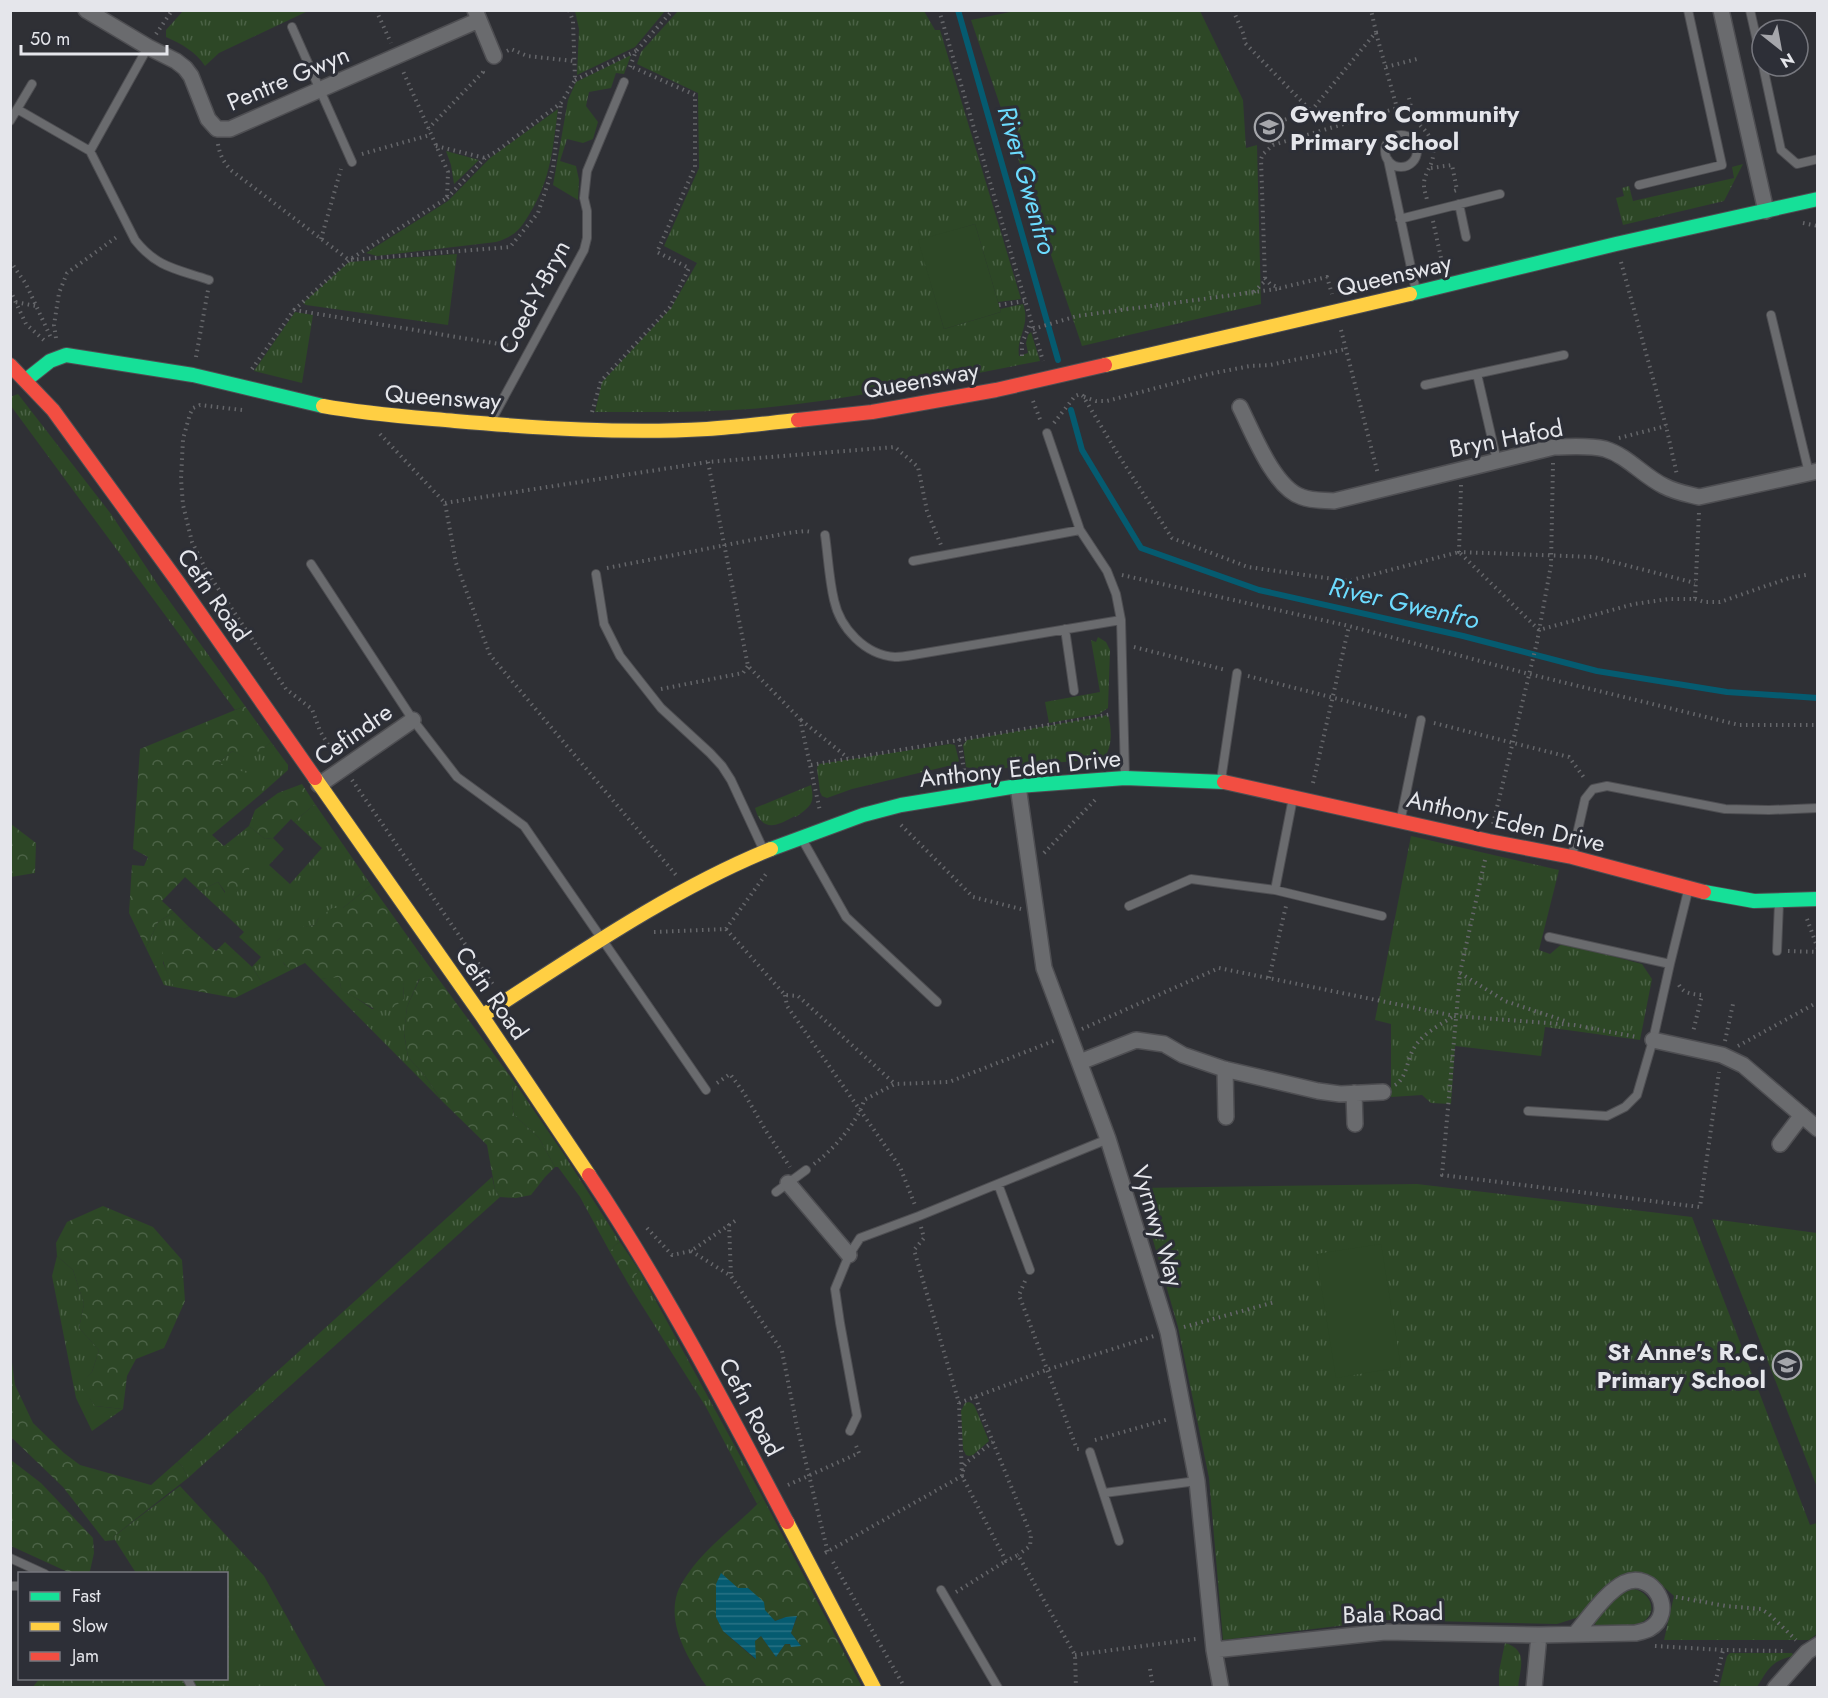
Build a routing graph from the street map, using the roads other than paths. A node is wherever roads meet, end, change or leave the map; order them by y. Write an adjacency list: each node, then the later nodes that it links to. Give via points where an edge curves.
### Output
1 (86, 10): 6 (street, Pentre Gwyn)
2 (1688, 10): 19 (lane, via 1722,165)
3 (1721, 10): 24 (street)
4 (477, 16): 7 (street, Pentre Gwyn); 11 (street, Pentre Gwyn)
5 (292, 27): 11 (lane)
6 (148, 47): 11 (street, Pentre Gwyn, via 185,68 208,119 218,129 230,129); 14 (lane)
7 (494, 56)
8 (1765, 78): 15 (lane, via 1781,150 1797,164)
9 (624, 82): 36 (lane, Coed-Y-Bryn, via 587,171 584,250)
10 (32, 84): 12 (lane)
11 (320, 89): 16 (lane)
12 (18, 109): 13 (lane); 14 (lane)
13 (10, 121)
14 (90, 151): 27 (lane, via 145,253 158,263)
15 (1818, 159)
16 (351, 160)
17 (1388, 160): 18 (lane, via 1396,166); 18 (lane, via 1388,142 1396,136 1407,136 1417,148 1415,159); 20 (lane)
18 (1407, 166): 20 (lane)
19 (1640, 185)
20 (1393, 186): 25 (lane)
21 (1500, 194): 23 (lane)
22 (1818, 199): 24 (street, Queensway)
23 (1459, 204): 25 (lane); 26 (lane)
24 (1766, 211): 28 (street, Queensway)
25 (1400, 219): 28 (lane)
26 (1466, 237)
27 (209, 280)
28 (1416, 292): 36 (street, Queensway, via 996,390 872,412 708,429 635,431)
29 (1771, 315): 39 (lane)
30 (1564, 355): 32 (lane)
31 (10, 365): 33 (street, Cefn Road)
32 (1477, 374): 34 (lane); 38 (lane)
33 (26, 380): 36 (street, Queensway, via 60,355 193,375 362,413); 53 (street, Cefn Road, via 53,410 171,572)
34 (1425, 385)
35 (1240, 407): 38 (street, Bryn Hafod, via 1278,480 1302,497 1334,501)
36 (490, 424)
37 (1047, 433): 40 (lane)
38 (1497, 461): 39 (street, Bryn Hafod, via 1554,447 1605,449 1663,486 1699,497)
39 (1813, 472)
40 (1080, 530): 42 (lane); 45 (lane, via 1107,571)
41 (825, 535): 46 (lane, via 834,602 850,633 878,653 895,657 914,655)
42 (913, 561)
43 (311, 564): 49 (lane)
44 (596, 574): 59 (lane, via 604,624 620,657 661,708 722,766)
45 (1121, 620): 46 (lane); 51 (lane)
46 (1065, 629): 48 (lane)
47 (1237, 673): 52 (lane)
48 (1074, 691)
49 (413, 720): 53 (street, Cefindre); 68 (lane, via 457,777 524,826)
50 (1421, 720): 57 (lane)
51 (1121, 778): 52 (street, Anthony Eden Drive); 54 (street, Anthony Eden Drive)
52 (1221, 782): 55 (street, Anthony Eden Drive)
53 (319, 785): 72 (street, Cefn Road)
54 (1018, 786): 58 (street, Anthony Eden Drive, via 885,809); 74 (street, Vyrnwy Way, via 1044,968)
55 (1293, 797): 57 (street, Anthony Eden Drive); 62 (lane)
56 (1818, 808): 60 (lane, via 1725,809 1607,786 1593,789 1585,799)
57 (1401, 820): 60 (street, Anthony Eden Drive)
58 (801, 837): 59 (street, Anthony Eden Drive); 71 (lane, via 846,917)
59 (765, 852): 68 (street, Anthony Eden Drive, via 688,889)
60 (1572, 857): 61 (street, Anthony Eden Drive)
61 (1689, 889): 64 (street, Anthony Eden Drive, via 1754,901); 70 (lane)
62 (1275, 890): 65 (lane, via 1191,879); 66 (lane)
63 (1818, 899): 64 (street, Anthony Eden Drive)
64 (1779, 901): 69 (lane)
65 (1129, 906)
66 (1382, 916)
67 (1550, 937): 70 (lane)
68 (603, 939): 72 (street, Anthony Eden Drive); 76 (lane)
69 (1777, 951)
70 (1670, 964): 73 (lane)
71 (938, 1002)
72 (482, 1016): 103 (street, Cefn Road, via 608,1203 713,1381)
73 (1653, 1040): 79 (lane, via 1637,1095 1625,1107 1606,1116); 80 (street, via 1722,1055 1743,1065)
74 (1080, 1062): 75 (street, via 1136,1040 1164,1044); 84 (street, Vyrnwy Way)
75 (1226, 1070): 78 (street, via 1340,1094); 81 (street)
76 (706, 1090)
77 (1383, 1092): 78 (street)
78 (1354, 1093): 82 (street)
79 (1528, 1112)
80 (1802, 1115): 83 (street); 85 (street)
81 (1226, 1117)
82 (1355, 1124)
83 (1818, 1129)
84 (1108, 1139): 88 (lane); 93 (street, Vyrnwy Way, via 1168,1332)
85 (1780, 1144)
86 (807, 1170): 87 (lane)
87 (787, 1184): 89 (street)
88 (998, 1184): 89 (lane, via 860,1238); 90 (lane)
89 (849, 1255): 91 (lane, via 836,1289 857,1416)
90 (1030, 1269)
91 (850, 1431)
92 (1090, 1452): 94 (lane)
93 (1197, 1481): 94 (lane); 101 (street, Vyrnwy Way)
94 (1104, 1493): 95 (lane)
95 (1119, 1541)
96 (10, 1558): 97 (lane)
97 (41, 1572)
98 (941, 1590): 104 (lane)
99 (1575, 1634): 99 (street, Bala Road, via 1636,1633 1649,1629 1662,1611 1660,1596 1643,1581 1626,1582 1609,1595); 100 (street, Bala Road)
100 (1539, 1635): 101 (street, Bala Road, via 1385,1632); 106 (street)
101 (1213, 1643): 105 (street, Vyrnwy Way)
102 (1812, 1648): 107 (street)
103 (874, 1688)
104 (998, 1688)
105 (1221, 1688)
106 (1534, 1688)
107 (1775, 1688)

